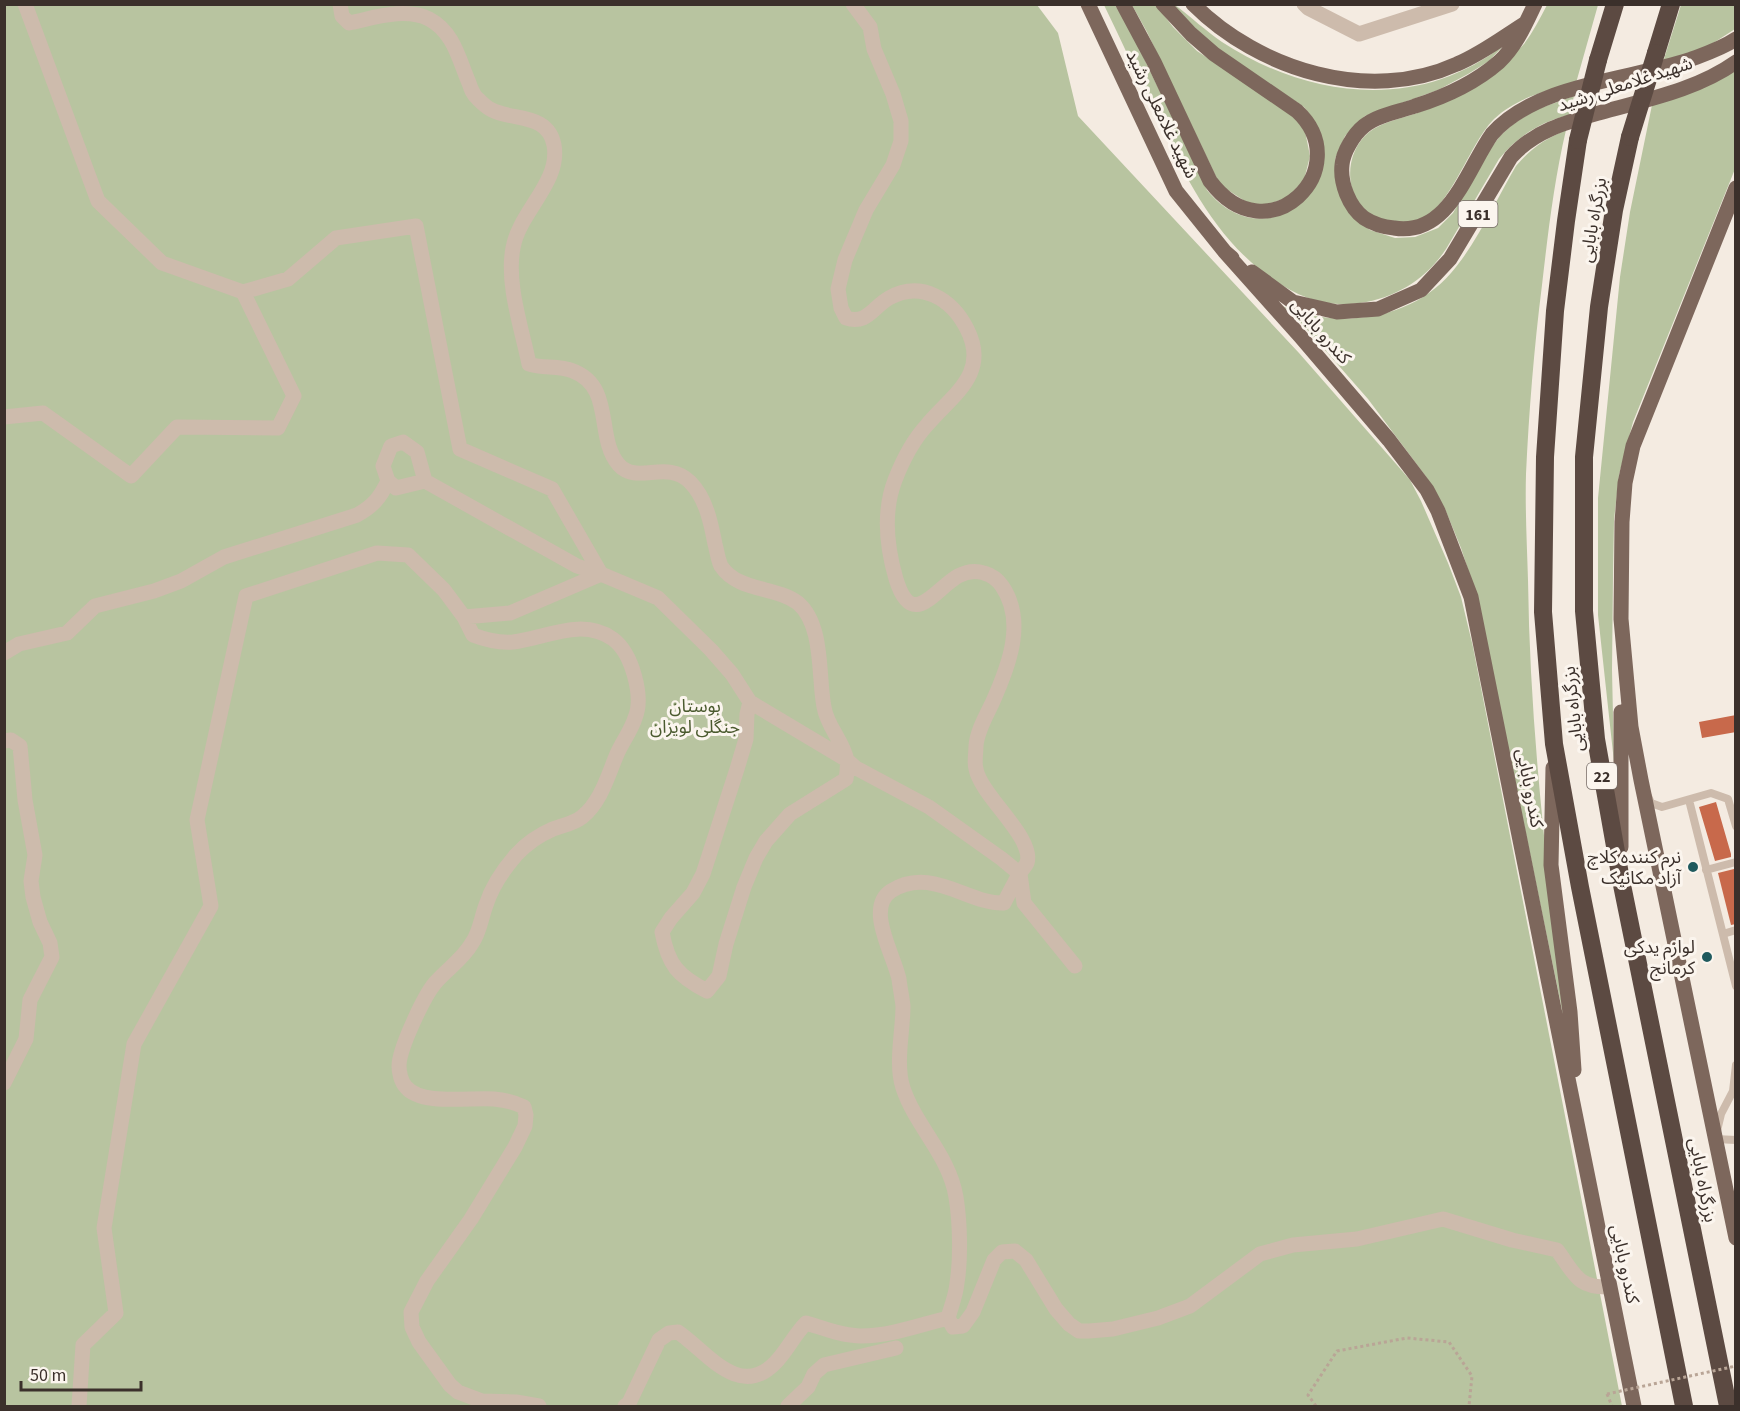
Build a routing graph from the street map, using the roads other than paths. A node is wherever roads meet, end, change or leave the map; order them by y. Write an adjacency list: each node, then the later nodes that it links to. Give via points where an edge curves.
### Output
1 (25, 4): 18 (street, via 98,201 162,263)
2 (340, 4): 29 (street, via 342,16 349,23 400,14 430,20 445,31 454,46 474,96 491,110 532,120 547,129 556,160 549,179 517,231 511,273 529,364 582,375 596,388 617,463 634,474 680,474 701,496 722,568 744,583 799,604 811,623 819,649 824,708)
3 (853, 4): 35 (street, via 870,27 874,49 901,121 901,141 887,178 866,210 845,260 838,289 841,308 846,318 855,321 900,293 931,293 959,315 974,349 967,382 925,426 895,479 888,504 890,547 896,578 909,603 919,605 931,599 958,575 975,570 990,574 1002,585 1010,601 1013,647 976,742 976,769 985,789 1027,850 1027,863)
4 (1088, 4): 17 (main road, شهید غلامعلی رشید / 161, via 1176,191)
5 (1123, 4): 6 (main road, via 1218,192 1235,205 1253,211 1288,205 1311,183 1316,161 1316,146 1306,120 1214,54)
6 (1163, 4)
7 (1193, 4): 13 (main road, via 1245,44 1289,66 1367,81 1403,80 1448,68)
8 (1304, 4): 9 (street, via 1359,34)
9 (1452, 4)
10 (1535, 4): 13 (main road)
11 (1615, 4): 28 (highway, بزرگراه بابایی / 22, bridge, via 1578,140 1555,310 1545,457 1543,612)
12 (1671, 4): 36 (highway, بزرگراه بابایی / 22, bridge, via 1630,137 1614,210 1599,307 1584,457 1584,611 1596,739)
13 (1526, 22): 14 (main road, via 1511,49 1479,76 1445,94 1376,119 1352,139 1342,163 1343,180 1347,195 1364,217 1401,230 1432,220 1452,201 1492,134 1517,111 1566,91 1712,52)
14 (1736, 39)
15 (1736, 62): 17 (main road, شهید غلامعلی رشید / 161, via 1696,83 1558,124 1533,139 1511,157 1450,259 1422,290 1378,309 1337,312 1293,302)
16 (1736, 188): 24 (main road, via 1633,447 1622,522)
17 (1225, 252): 43 (main road, کندرو بابایی, via 1389,440 1427,490 1449,536 1471,597)
18 (243, 292): 19 (street, via 294,396 278,428 177,427 131,476 43,413); 22 (street, via 288,279 336,238 416,226 460,449 552,489)
19 (4, 417)
20 (388, 481): 21 (street, via 396,488); 21 (street, via 383,466 386,458 391,447 403,442 417,452); 25 (street, via 380,498 357,515 224,557 154,591 95,606 67,633 19,644)
21 (425, 481): 22 (street, via 577,566)
22 (601, 574): 23 (street, via 510,613); 26 (street, via 657,598 711,650)
23 (464, 617): 50 (street, via 444,590 408,555 377,553 246,596 197,820 211,906 134,1044 104,1228 116,1312 83,1345); 51 (street, via 473,635 499,642 584,628 601,632 614,639 629,658 638,696 636,718 590,809 571,824 528,844 507,867 491,891 473,943 433,985 399,1064 406,1088 424,1097 494,1099 524,1107 525,1126 515,1147 411,1312 419,1342 458,1392 482,1401)
24 (1621, 619): 30 (main road, via 1631,727); 36 (main road)
25 (4, 653)
26 (750, 702): 29 (street); 29 (street, via 746,739 703,874 662,932 666,953 678,972 692,983 707,991 719,976 744,887 766,841 790,814 846,779)
27 (4, 741): 42 (street, via 11,740 20,746 35,855 33,897 52,957 30,1000 26,1040)
28 (1554, 744): 43 (main road, via 1551,864 1570,1012); 55 (highway, بزرگراه بابایی / 22)
29 (847, 760): 35 (street, via 929,807)
30 (1641, 780): 31 (lane, via 1651,803 1662,807); 44 (main road)
31 (1689, 800): 32 (lane, via 1711,793 1728,799); 34 (lane)
32 (1736, 826)
33 (1736, 862): 34 (lane)
34 (1706, 870): 38 (lane)
35 (1020, 874): 39 (street, via 1024,903); 48 (street, via 1004,903 994,903 950,886 915,883 890,891 881,902 879,917 903,1004 902,1085 913,1114 949,1171 956,1198 959,1265)
36 (1621, 880): 56 (highway, بزرگراه بابایی / 22)
37 (1736, 930): 38 (lane)
38 (1723, 934): 40 (lane)
39 (1075, 966)
40 (1736, 986)
41 (1736, 1065): 44 (lane, via 1733,1091 1721,1114)
42 (4, 1083)
43 (1578, 1134): 47 (main road, کندرو بابایی)
44 (1715, 1139): 45 (lane); 46 (main road)
45 (1736, 1140)
46 (1736, 1238)
47 (1609, 1287): 48 (street, via 1592,1287 1581,1281 1557,1250 1443,1219 1357,1239 1293,1245 1260,1254 1190,1306 1158,1318 1089,1331 1079,1331 1069,1324 1026,1260 1015,1251 1002,1252 994,1260 973,1312 963,1326 953,1327); 54 (main road, کندرو بابایی)
48 (948, 1318): 52 (street, via 861,1336 806,1323 774,1364 765,1372 750,1376 723,1370 678,1332 669,1334 659,1340)
49 (896, 1348): 53 (street, via 824,1365)
50 (79, 1407)
51 (539, 1407)
52 (625, 1407)
53 (788, 1407)
54 (1634, 1407)
55 (1684, 1407)
56 (1728, 1407)

